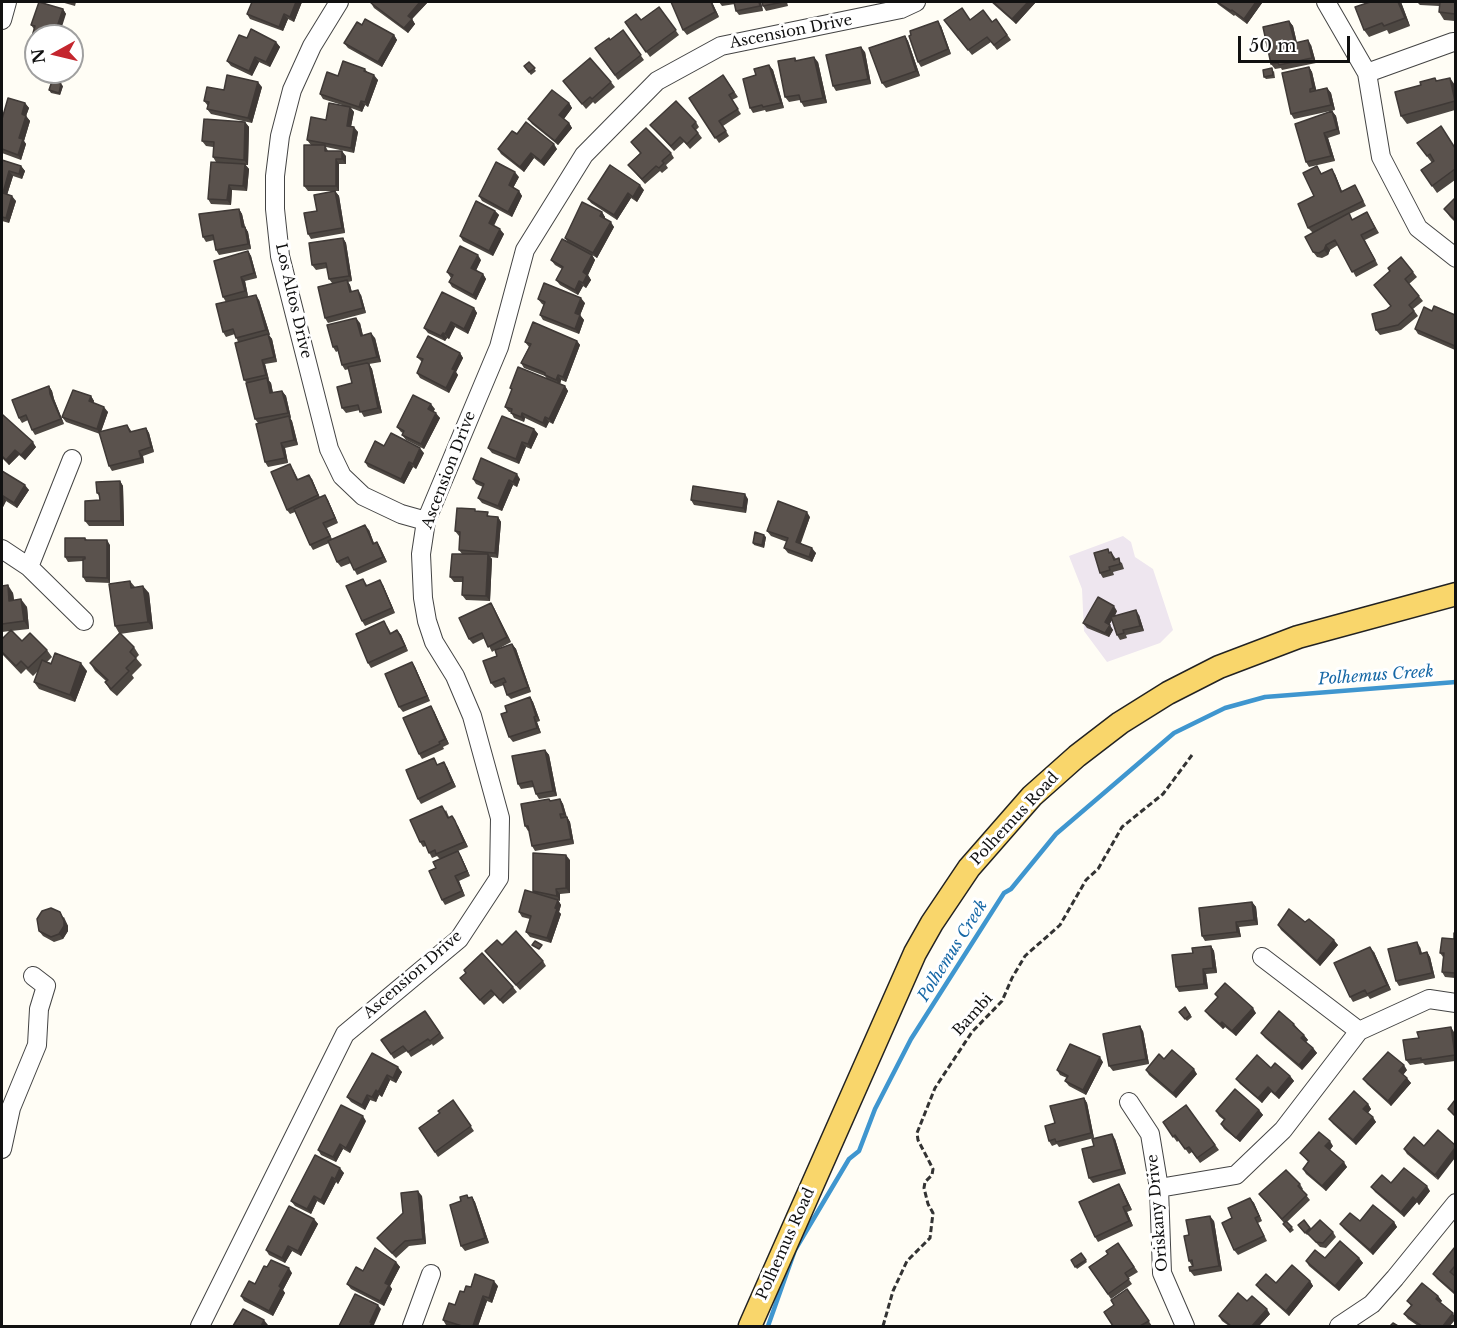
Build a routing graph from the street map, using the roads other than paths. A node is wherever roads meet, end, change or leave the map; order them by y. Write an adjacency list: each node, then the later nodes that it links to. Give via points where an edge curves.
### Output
1 (7, 2): 5 (street)
2 (339, 2): 10 (street, Los Altos Drive, via 312,46 292,90 280,136 274,209 280,256 329,449 342,476 363,496)
3 (916, 2): 10 (street, Ascension Drive, via 901,9 721,46 657,81 584,155 525,250 499,347)
4 (1326, 2): 7 (street)
5 (2, 20)
6 (1455, 42): 7 (street)
7 (1367, 73): 8 (street, via 1381,158 1418,228)
8 (1455, 258)
9 (72, 459): 12 (street)
10 (426, 521): 24 (street, Ascension Drive, via 421,576 427,621 472,716 500,818 499,878 459,939 345,1034)
11 (2, 549): 12 (street)
12 (29, 567): 14 (street)
13 (1455, 594): 26 (main road, Polhemus Road, via 1329,628 1219,667 1120,723 1032,796 969,868 915,953)
14 (84, 621)
15 (1262, 957): 18 (street)
16 (33, 976): 20 (street, via 46,987 39,1009 37,1045 11,1108)
17 (1455, 1003): 18 (street, via 1429,999)
18 (1359, 1031): 21 (street, via 1283,1130 1236,1175)
19 (1129, 1102): 21 (street, Oriskany Drive, via 1150,1134)
20 (2, 1149)
21 (1159, 1188): 27 (street, Oriskany Drive, via 1162,1273)
22 (1455, 1203): 28 (street, via 1372,1304)
23 (431, 1274): 25 (street)
24 (200, 1326)
25 (412, 1326)
26 (750, 1326)
27 (1185, 1326)
28 (1339, 1326)

